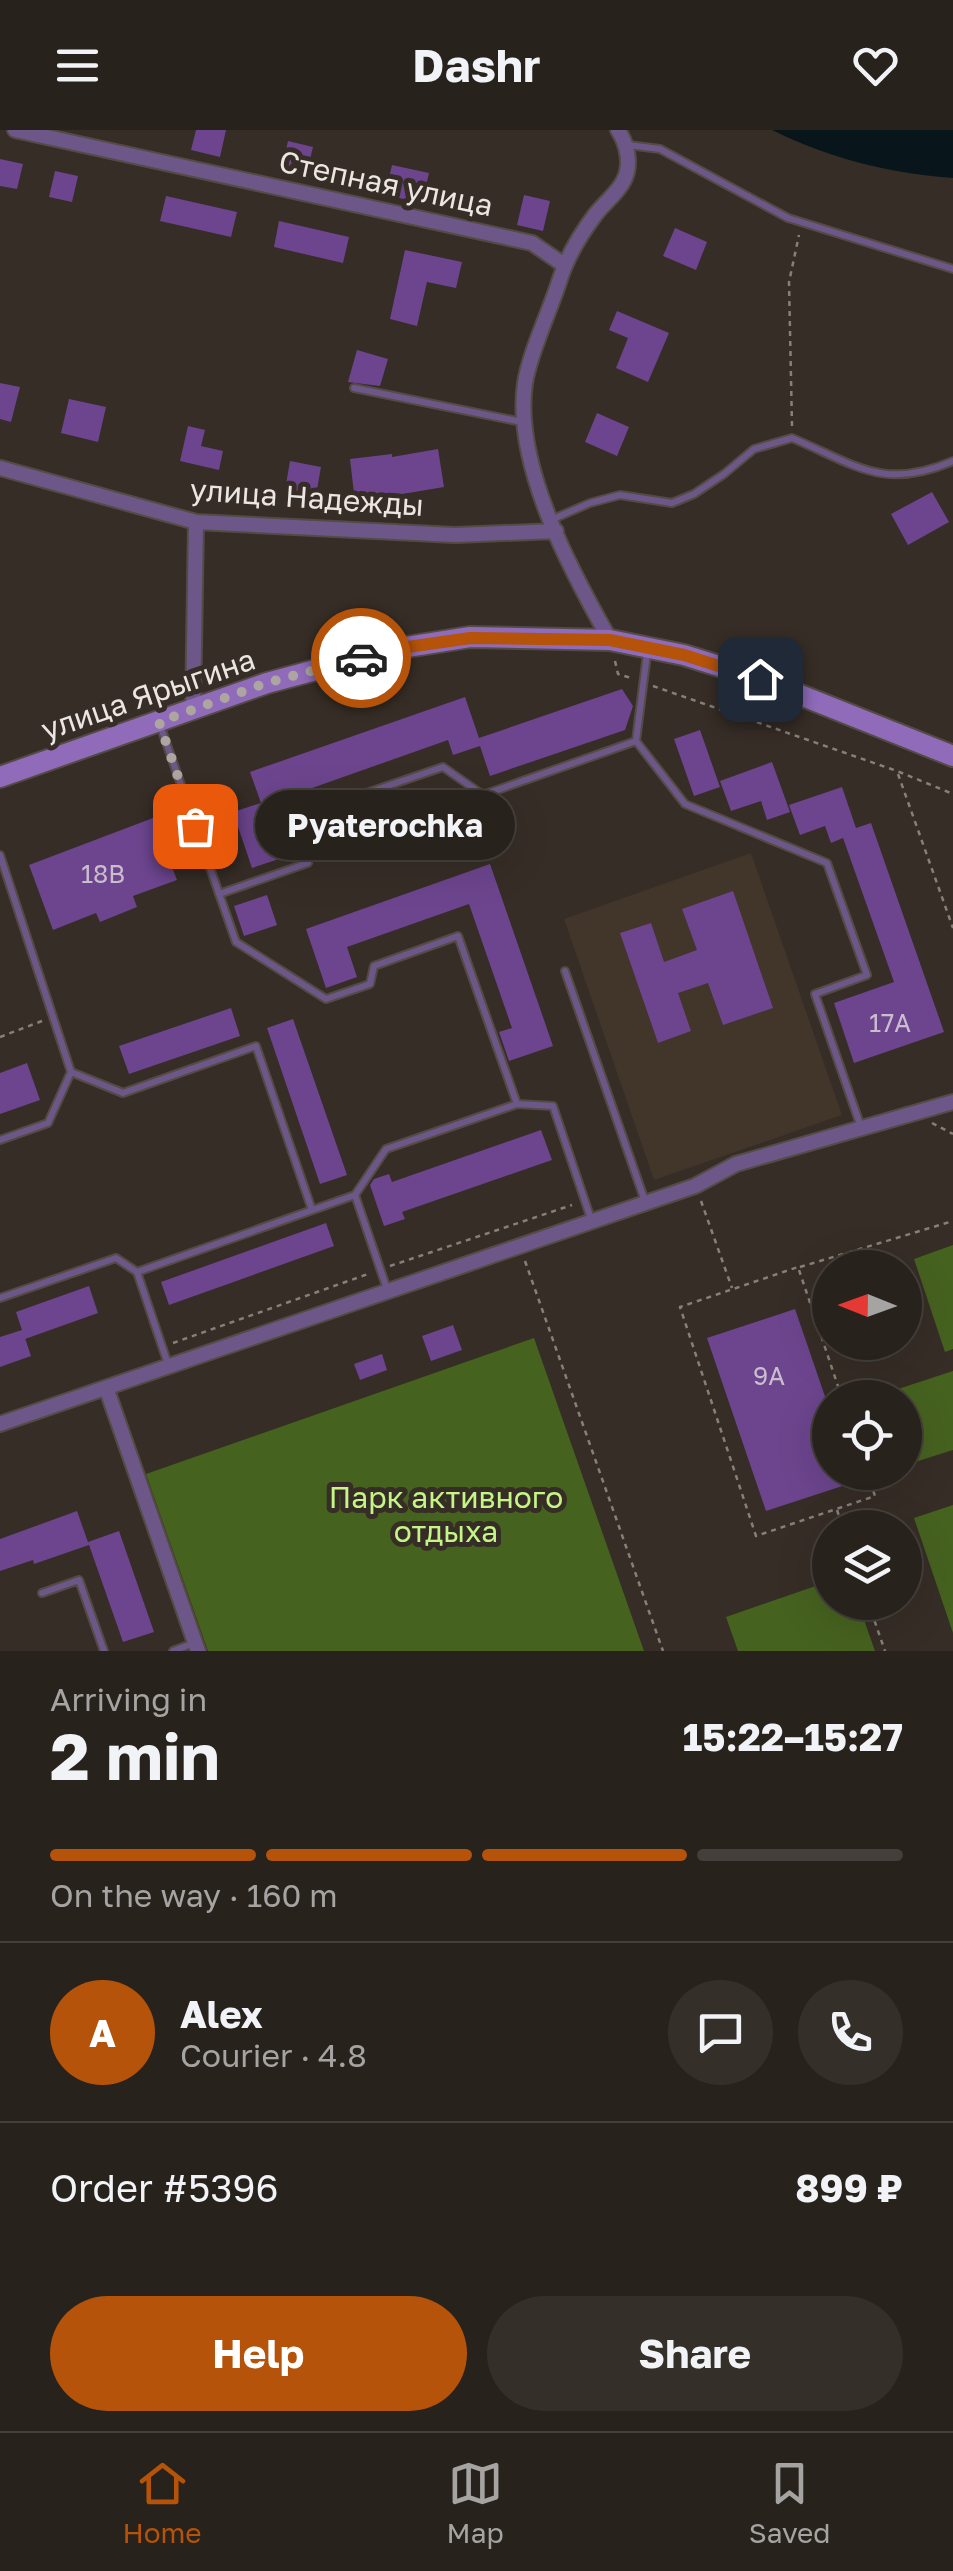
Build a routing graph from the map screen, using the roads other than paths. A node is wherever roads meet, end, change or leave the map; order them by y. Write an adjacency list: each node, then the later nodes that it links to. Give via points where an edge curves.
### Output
1 (14, 130): 4 (street, Степная улица, via 532,243)
2 (618, 130): 3 (street)
3 (628, 145): 4 (street, via 625,179); 5 (lane, via 660,149 788,218)
4 (564, 266): 7 (street, via 525,380)
5 (953, 269)
6 (354, 388): 7 (lane)
7 (522, 422): 11 (street)
8 (953, 461): 11 (lane, via 902,477 847,463 792,438 754,448 672,503 620,495)
9 (0, 468): 10 (street, улица Надежды)
10 (196, 522): 11 (street, улица Надежды, via 455,534); 14 (street)
11 (554, 525): 12 (street)
12 (610, 640): 13 (street, улица Ярыгина); 14 (street, улица Ярыгина, via 470,638 394,649)
13 (648, 648): 16 (lane); 17 (street, улица Ярыгина, via 760,679)
14 (193, 710): 15 (street, улица Ярыгина)
15 (159, 722): 18 (street, улица Ярыгина); 20 (lane)
16 (636, 742): 20 (lane, via 483,795 443,768 293,818 308,863); 25 (lane, via 684,804 827,864 866,976 814,994)
17 (953, 756)
18 (0, 778)
19 (0, 855): 22 (lane)
20 (220, 894): 24 (lane, via 236,942 326,1000 370,984 374,966 458,936)
21 (565, 971): 28 (lane)
22 (71, 1072): 26 (lane, via 48,1123); 29 (lane, via 123,1093 256,1046)
23 (953, 1102): 25 (street)
24 (517, 1104): 27 (lane, via 386,1150); 30 (lane, via 553,1106)
25 (862, 1128): 28 (street, via 736,1164)
26 (0, 1140)
27 (355, 1195): 29 (lane); 32 (lane)
28 (645, 1202): 30 (street)
29 (312, 1210): 31 (lane)
30 (591, 1220): 32 (street)
31 (136, 1272): 33 (lane, via 116,1258); 34 (lane)
32 (388, 1289): 34 (street)
33 (0, 1298)
34 (169, 1368): 35 (street)
35 (107, 1390): 36 (street); 38 (street)
36 (0, 1424)
37 (42, 1594): 39 (lane, via 79,1580)
38 (196, 1647): 40 (lane)
39 (104, 1651)
40 (173, 1651)

